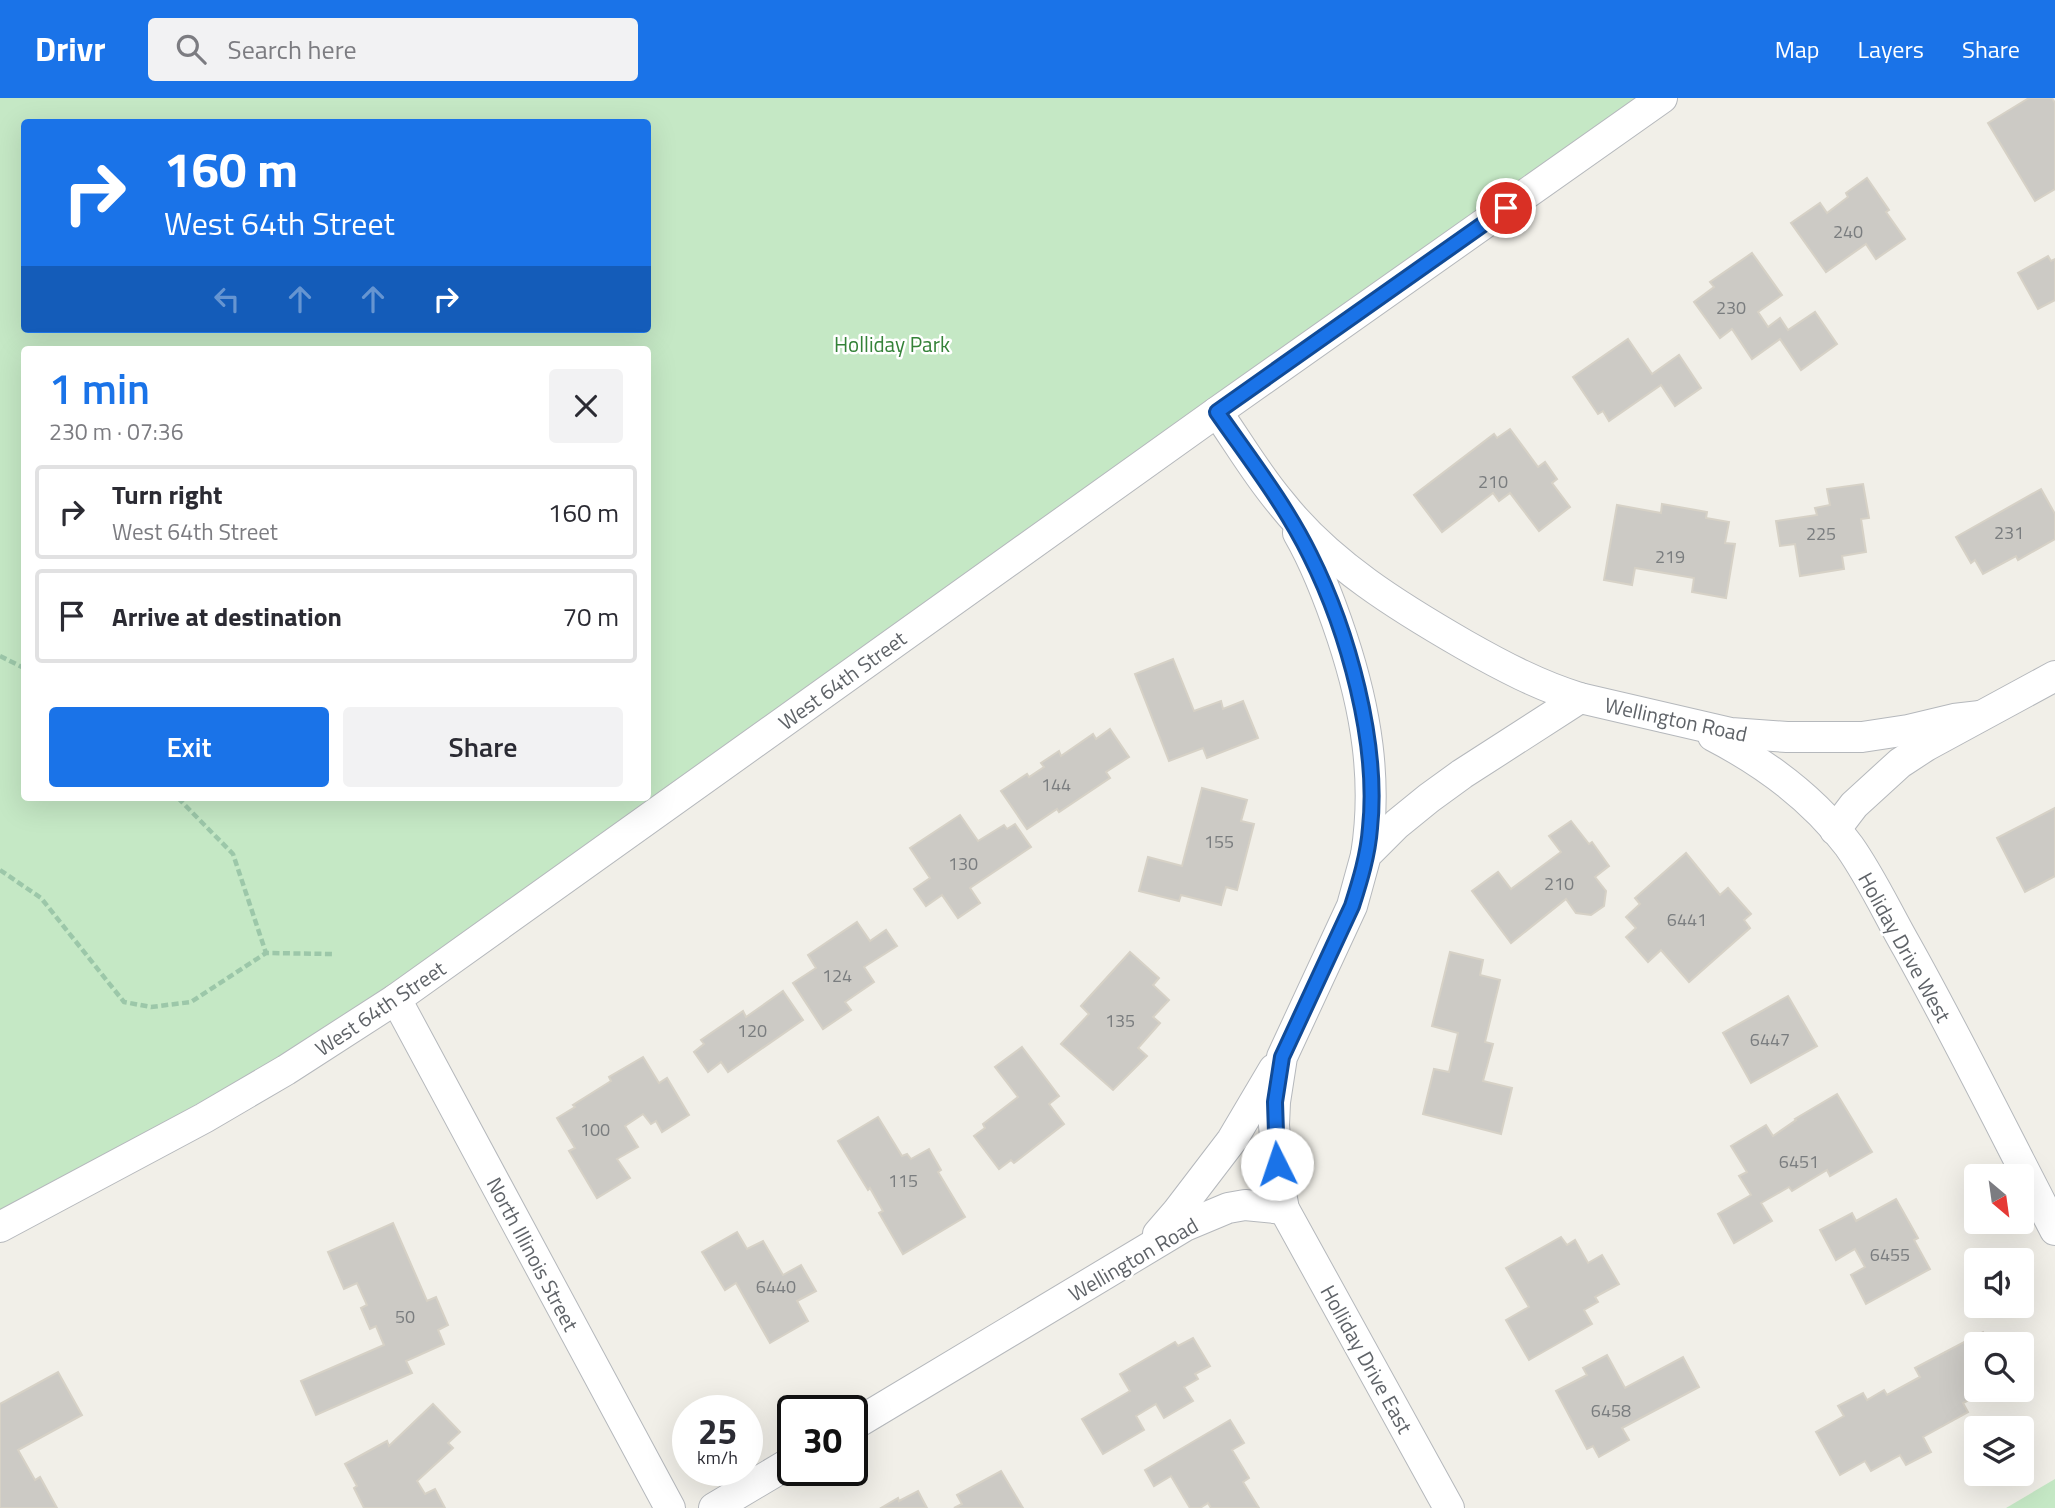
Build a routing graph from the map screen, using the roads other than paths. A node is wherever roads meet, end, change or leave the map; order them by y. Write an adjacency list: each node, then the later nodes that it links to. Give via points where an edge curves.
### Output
1 (1662, 98): 2 (street, West 64th Street)
2 (1217, 412): 3 (street, Wellington Road); 10 (street, West 64th Street)
3 (1280, 503): 5 (street, Wellington Road, via 1360,578 1430,624 1528,678); 9 (street, Wellington Road, via 1311,555 1356,679 1371,780)
4 (2055, 676): 6 (street, Wellington Road)
5 (1580, 698): 7 (street, Wellington Road); 9 (street, Wellington Road, via 1429,798)
6 (1980, 716): 7 (street, Wellington Road, via 1849,737 1758,736); 8 (street, Wellington Road, via 1900,763 1854,805)
7 (1688, 724): 8 (street, Holiday Drive West, via 1753,758 1793,786)
8 (1835, 830): 14 (street, Holiday Drive West, via 1860,863 1919,969)
9 (1366, 855): 11 (street, Wellington Road, via 1352,906)
10 (396, 999): 13 (street, West 64th Street, via 204,1118); 18 (street, North Illinois Street)
11 (1282, 1057): 12 (street, Wellington Road, via 1274,1125); 15 (street, via 1197,1187 1158,1234)
12 (1284, 1209): 15 (street, Wellington Road, via 1228,1208 1185,1226); 20 (street, Holliday Drive East)
13 (0, 1227)
14 (2055, 1230)
15 (1128, 1259): 16 (street, Wellington Road)
16 (868, 1417)
17 (777, 1471): 19 (street)
18 (670, 1508)
19 (714, 1508)
20 (1449, 1508)

